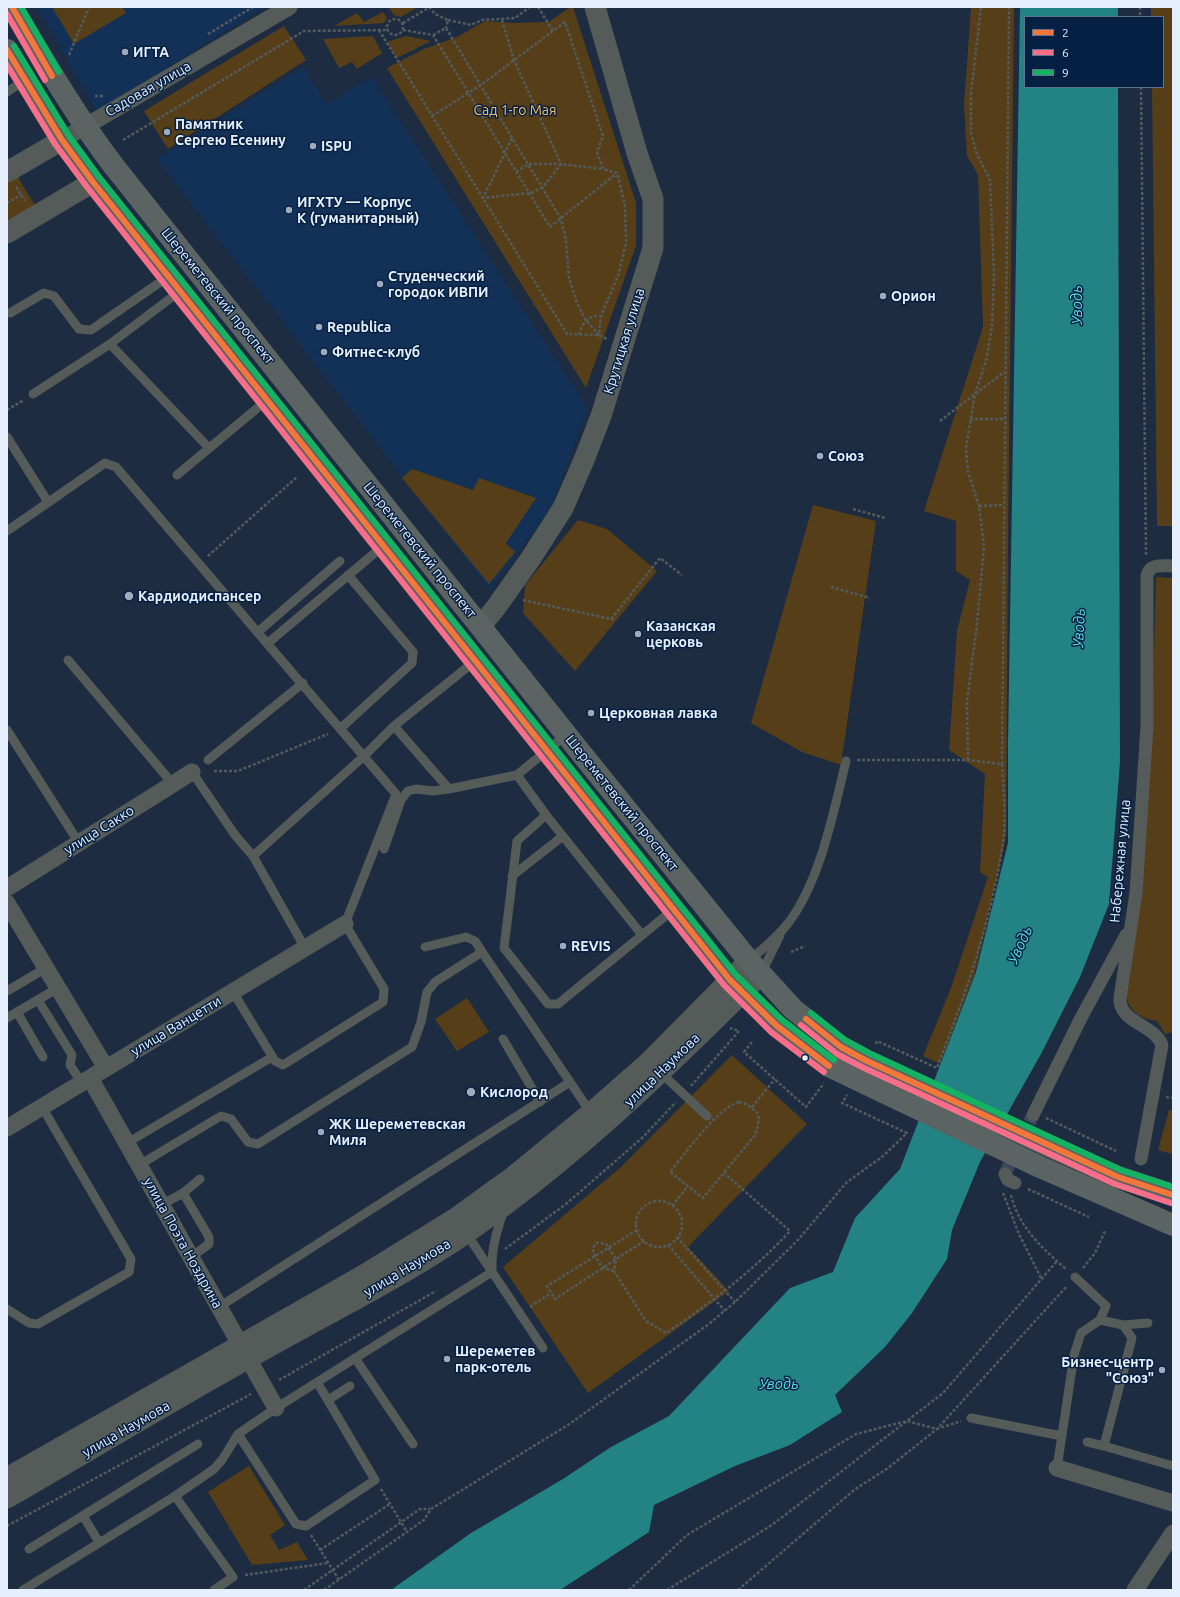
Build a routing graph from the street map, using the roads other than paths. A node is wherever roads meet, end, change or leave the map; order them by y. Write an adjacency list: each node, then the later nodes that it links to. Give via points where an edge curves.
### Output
1 (289, 7): 7 (street, Садовая улица)
2 (596, 7): 26 (street, Крутицкая улица, via 637,153 653,199 653,248 600,416 563,508 531,558)
3 (17, 9): 7 (main road, Шереметевский проспект)
4 (7, 50): 5 (main road, Шереметевский проспект)
5 (25, 80): 6 (lane); 8 (main road, Шереметевский проспект)
6 (7, 92)
7 (84, 127): 8 (street, Садовая улица); 26 (main road, Шереметевский проспект)
8 (62, 140): 9 (street, Садовая улица); 10 (main road, Шереметевский проспект)
9 (7, 172)
10 (93, 182): 11 (street); 12 (main road, Шереметевский проспект)
11 (7, 233)
12 (174, 284): 13 (lane, via 91,330 79,329 54,296 44,293); 14 (lane); 16 (main road, Шереметевский проспект)
13 (10, 313)
14 (110, 344): 15 (lane); 18 (lane)
15 (33, 394)
16 (267, 400): 18 (lane); 22 (main road, Шереметевский проспект)
17 (7, 437): 20 (lane)
18 (209, 448): 19 (lane)
19 (177, 475)
20 (48, 502): 21 (lane); 27 (lane, via 105,463 116,466)
21 (7, 531)
22 (384, 546): 25 (lane); 28 (main road, Шереметевский проспект)
23 (340, 561): 27 (lane)
24 (1173, 566): 55 (street, Набережная улица, via 1153,566 1147,576 1147,726 1136,893)
25 (348, 575): 29 (lane); 34 (lane, via 413,652 412,663)
26 (481, 626): 28 (main road, Крутицкая улица); 36 (main road, Шереметевский проспект)
27 (258, 631): 29 (lane)
28 (461, 642): 31 (main road, Шереметевский проспект)
29 (268, 643): 32 (lane)
30 (68, 660): 43 (lane)
31 (475, 661): 33 (lane); 37 (main road, Шереметевский проспект)
32 (303, 683): 34 (lane); 39 (lane)
33 (394, 726): 38 (lane); 44 (lane)
34 (341, 728): 38 (lane)
35 (7, 730): 47 (lane)
36 (567, 734): 37 (lane); 61 (main road, Шереметевский проспект)
37 (547, 750): 42 (lane); 53 (main road, Шереметевский проспект)
38 (363, 757): 49 (lane); 54 (lane, via 396,794)
39 (208, 760)
40 (850, 761): 56 (lane, via 808,890)
41 (192, 772): 43 (street, улица Сакко); 49 (lane, via 235,835)
42 (517, 775): 44 (lane); 45 (lane)
43 (173, 784): 47 (street, улица Сакко)
44 (449, 790): 48 (lane, via 408,791 401,800)
45 (546, 815): 46 (lane); 50 (lane, via 517,841)
46 (563, 836): 50 (lane); 57 (lane)
47 (79, 843): 51 (street, улица Сакко)
48 (384, 849)
49 (253, 856): 59 (lane)
50 (512, 876): 57 (lane, via 504,948 548,1004 558,1004)
51 (7, 888)
52 (7, 903): 62 (street)
53 (674, 909): 57 (lane); 63 (main road, Шереметевский проспект)
54 (345, 924): 59 (street, улица Ванцетти); 72 (lane, via 384,989 383,1002 282,1064)
55 (1131, 927): 81 (street, via 1081,1018); 85 (street, Набережная улица, via 1120,998 1121,1007 1126,1014 1157,1037 1162,1050)
56 (783, 929): 61 (lane); 61 (lane)
57 (642, 935)
58 (425, 947): 60 (lane, via 466,937 475,942)
59 (306, 948): 66 (street, улица Ванцетти)
60 (482, 952): 77 (lane); 86 (lane, via 435,982 427,992 421,1022 412,1047 258,1144 248,1142 231,1118 221,1116)
61 (755, 967): 63 (street, улица Наумова); 74 (main road, Шереметевский проспект, via 793,1009 841,1046)
62 (46, 968): 64 (street); 65 (lane)
63 (736, 986): 74 (main road, Шереметевский проспект, via 777,1026 829,1066); 75 (street, улица Наумова); 80 (street, улица Наумова)
64 (58, 988): 67 (lane); 73 (street)
65 (7, 991)
66 (233, 992): 72 (lane); 73 (street, улица Ванцетти)
67 (38, 1000): 68 (lane); 76 (lane, via 72,1055 70,1064)
68 (17, 1012): 69 (lane); 71 (lane)
69 (7, 1018)
70 (503, 1039): 78 (lane)
71 (44, 1057)
72 (272, 1057): 84 (lane)
73 (106, 1068): 76 (street, улица Ванцетти)
74 (861, 1070): 91 (main road, via 1118,1177); 94 (main road, via 1040,1167)
75 (661, 1074): 82 (lane); 92 (street, улица Наумова, via 603,1126)
76 (86, 1080): 79 (street, улица Ванцетти); 84 (street, улица Поэта Ноздрина)
77 (570, 1082): 78 (lane); 80 (lane)
78 (540, 1102): 99 (lane)
79 (42, 1107): 83 (street, улица Ванцетти); 100 (lane, via 131,1259 129,1272 38,1324 29,1323)
80 (591, 1114): 105 (street, улица Наумова, via 514,1176 456,1218)
81 (1038, 1115)
82 (707, 1116)
83 (7, 1128)
84 (126, 1143): 86 (street, улица Поэта Ноздрина)
85 (1141, 1159)
86 (139, 1165): 93 (street, улица Поэта Ноздрина)
87 (1005, 1174): 89 (street, via 1008,1180)
88 (200, 1178): 90 (lane)
89 (1015, 1183)
90 (183, 1193): 93 (lane); 96 (lane, via 209,1237 209,1244)
91 (1173, 1195)
92 (506, 1204): 95 (street, улица Наумова); 97 (lane, via 496,1234 491,1259)
93 (161, 1205): 96 (street, улица Поэта Ноздрина)
94 (1173, 1225)
95 (466, 1233): 97 (lane); 105 (street, улица Наумова, via 371,1291)
96 (191, 1257): 99 (street, улица Поэта Ноздрина)
97 (492, 1272): 104 (lane); 106 (lane)
98 (1075, 1277): 101 (lane, via 1106,1306)
99 (219, 1307): 105 (street, улица Поэта Ноздрина)
100 (7, 1309)
101 (1100, 1320): 103 (lane); 113 (lane, via 1081,1333 1074,1355)
102 (1148, 1323): 103 (lane)
103 (1123, 1325): 117 (lane, via 1132,1338)
104 (543, 1348)
105 (244, 1352): 110 (street, улица Поэта Ноздрина); 120 (street, улица Наумова); 122 (street, улица Наумова)
106 (355, 1358): 107 (lane); 116 (lane)
107 (317, 1382): 109 (lane); 110 (lane)
108 (350, 1386): 109 (lane)
109 (328, 1400): 112 (lane, via 375,1480 306,1526 296,1524)
110 (276, 1408): 112 (lane)
111 (971, 1418): 113 (lane)
112 (238, 1434): 121 (lane, via 214,1469)
113 (1062, 1436): 119 (lane)
114 (1087, 1442): 117 (lane)
115 (198, 1444): 124 (lane)
116 (413, 1444)
117 (1104, 1446): 118 (lane)
118 (1173, 1466)
119 (1057, 1468): 123 (street)
120 (7, 1478)
121 (175, 1496): 126 (lane); 129 (lane, via 232,1577)
122 (7, 1498)
123 (1173, 1503)
124 (83, 1516): 126 (lane); 127 (lane)
125 (1173, 1533): 130 (street)
126 (99, 1542): 128 (lane)
127 (29, 1549)
128 (23, 1590)
129 (214, 1590)
130 (1135, 1590)

